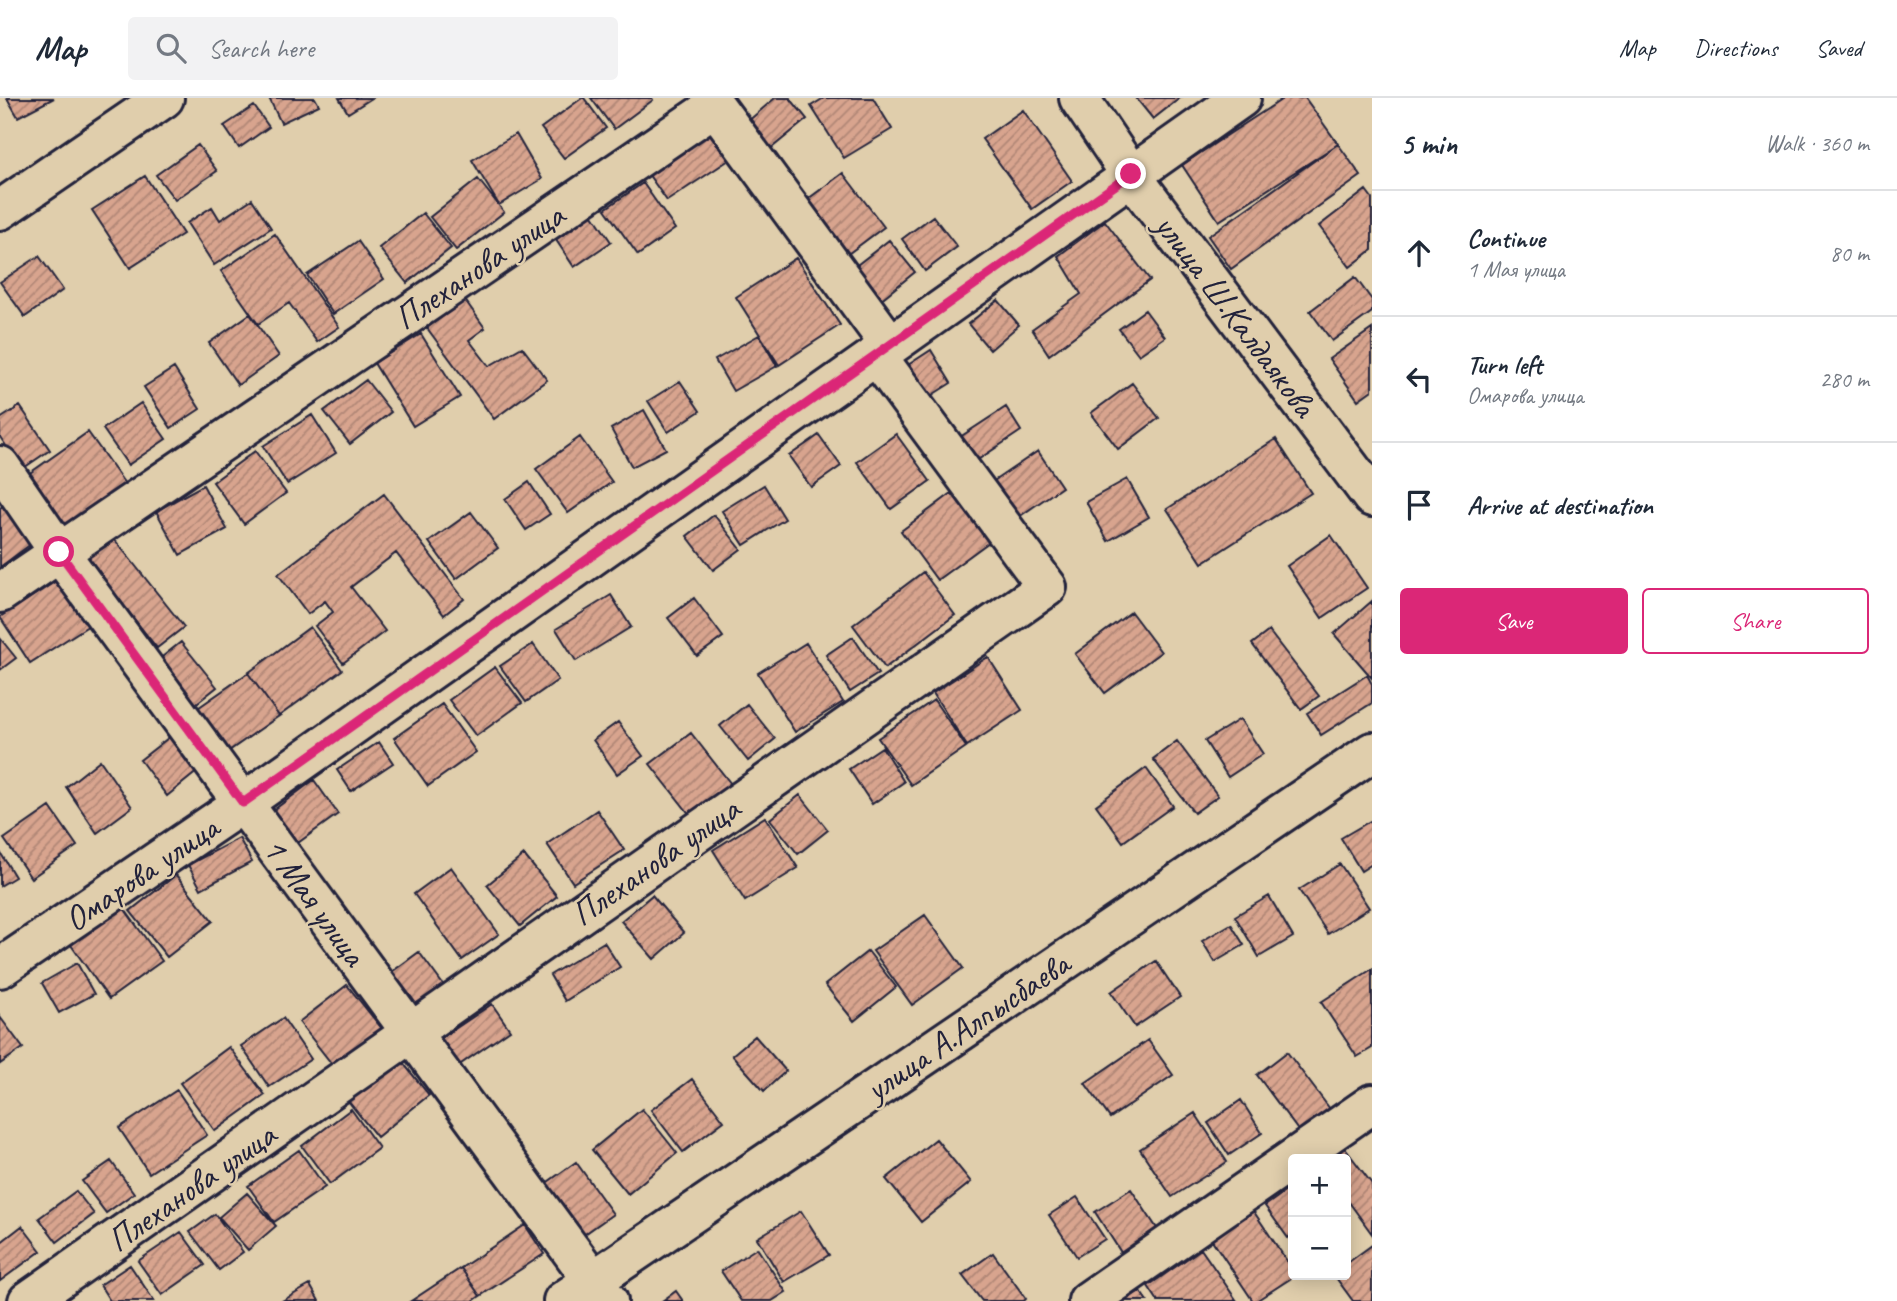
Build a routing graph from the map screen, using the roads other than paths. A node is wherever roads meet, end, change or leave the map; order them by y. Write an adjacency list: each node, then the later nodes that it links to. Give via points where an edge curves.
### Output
1 (164, 98): 5 (street)
2 (1079, 98): 4 (street, улица Ш.Калдаякова)
3 (1241, 98): 4 (street, Омарова улица)
4 (1131, 174): 6 (street, Омарова улица); 8 (street, улица Ш.Калдаякова)
5 (0, 210)
6 (883, 350): 9 (street, Плеханова улица, via 715,106); 12 (street, Омарова улица); 14 (street, Плеханова улица, via 1047,587)
7 (0, 466): 9 (street, 1 Мая улица)
8 (1372, 497)
9 (59, 552): 10 (street, Плеханова улица); 12 (street, 1 Мая улица)
10 (0, 593)
11 (1372, 752): 16 (street, улица А.Алпысбаева)
12 (243, 803): 13 (street, Омарова улица); 14 (street, 1 Мая улица)
13 (0, 968)
14 (411, 1033): 16 (street, 1 Мая улица); 17 (street, Плеханова улица)
15 (1372, 1104): 18 (street)
16 (588, 1294)
17 (28, 1301)
18 (1088, 1301)

